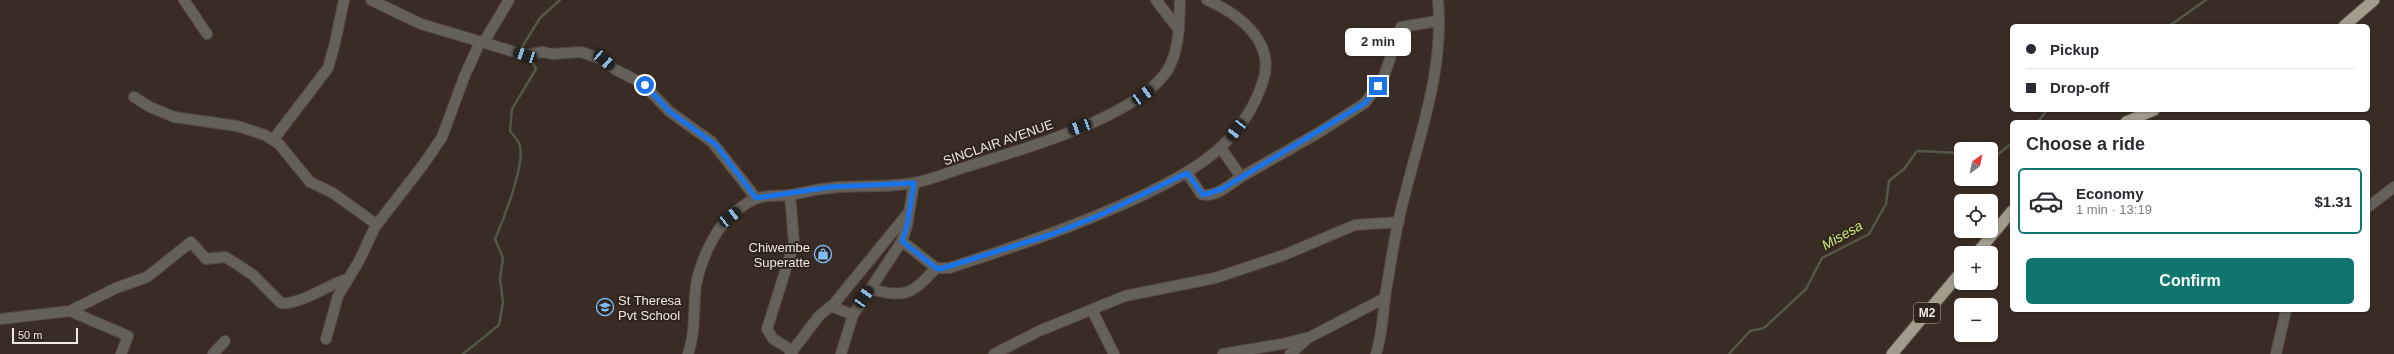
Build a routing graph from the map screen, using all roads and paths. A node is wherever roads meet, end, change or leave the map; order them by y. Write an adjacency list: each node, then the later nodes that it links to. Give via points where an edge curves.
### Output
1 (184, 0): 13 (street)
2 (344, 0): 18 (street, via 336,43 328,68)
3 (371, 0): 14 (street, via 421,24)
4 (509, 0): 14 (street)
5 (1157, 0): 12 (street)
6 (1180, 0): 12 (street, SINCLAIR AVENUE)
7 (1208, 0): 19 (street, via 1247,24 1259,40 1266,64 1265,76 1256,102)
8 (1438, 0): 10 (street)
9 (2374, 0): 11 (highway)
10 (1438, 21): 21 (street, via 1401,27 1384,76 1365,103); 29 (street, via 1438,54)
11 (2346, 24)
12 (1179, 30): 22 (street, SINCLAIR AVENUE, via 1174,56 1166,71 1156,84 1136,100 1080,127)
13 (207, 34)
14 (482, 42): 25 (street, via 525,55 543,52 584,52 602,59 616,70 642,83 670,112 716,145); 30 (street, via 438,144)
15 (134, 97): 18 (street, via 174,117 244,127)
16 (2149, 112): 17 (highway)
17 (2131, 120)
18 (273, 140): 30 (street, via 310,182 333,193)
19 (1221, 148): 20 (street); 21 (street)
20 (1187, 173): 21 (street, via 1201,194 1205,195 1222,189); 33 (street, via 1100,215 1053,234 949,268)
21 (1240, 177)
22 (914, 183): 24 (street, SINCLAIR AVENUE, via 831,187); 27 (street)
23 (2394, 187): 26 (street)
24 (790, 195): 25 (street, SINCLAIR AVENUE); 47 (street, via 794,243 767,329 773,339)
25 (756, 198): 50 (street, via 726,221 704,260 698,278 692,342)
26 (2370, 205)
27 (909, 212): 31 (street); 38 (street)
28 (2010, 212): 32 (highway)
29 (1399, 222): 37 (street); 39 (street, via 1355,225 1284,255 1227,274 1126,296)
30 (376, 224): 34 (street, via 359,262)
31 (902, 241): 33 (street); 36 (street)
32 (1983, 246)
33 (936, 268): 36 (street, via 912,291 892,294)
34 (347, 279): 40 (street, via 294,302 281,303 253,275 225,257 206,260 191,242 147,277 116,288); 45 (street, via 336,300)
35 (1954, 280): 57 (highway, M2)
36 (870, 289): 42 (street)
37 (1385, 298): 44 (street); 56 (street, via 1381,336)
38 (833, 305): 42 (street); 47 (street, via 819,316)
39 (1092, 310): 52 (street, via 1039,331); 53 (street)
40 (70, 311): 43 (street); 48 (street, via 128,336)
41 (2286, 312): 58 (street)
42 (853, 315): 51 (street)
43 (0, 319)
44 (1310, 337): 54 (street); 55 (street)
45 (326, 339)
46 (225, 341): 49 (street)
47 (792, 352)
48 (121, 354)
49 (213, 354)
50 (688, 354)
51 (841, 354)
52 (994, 354)
53 (1114, 354)
54 (1222, 354)
55 (1290, 354)
56 (1376, 354)
57 (1892, 354)
58 (2276, 354)

